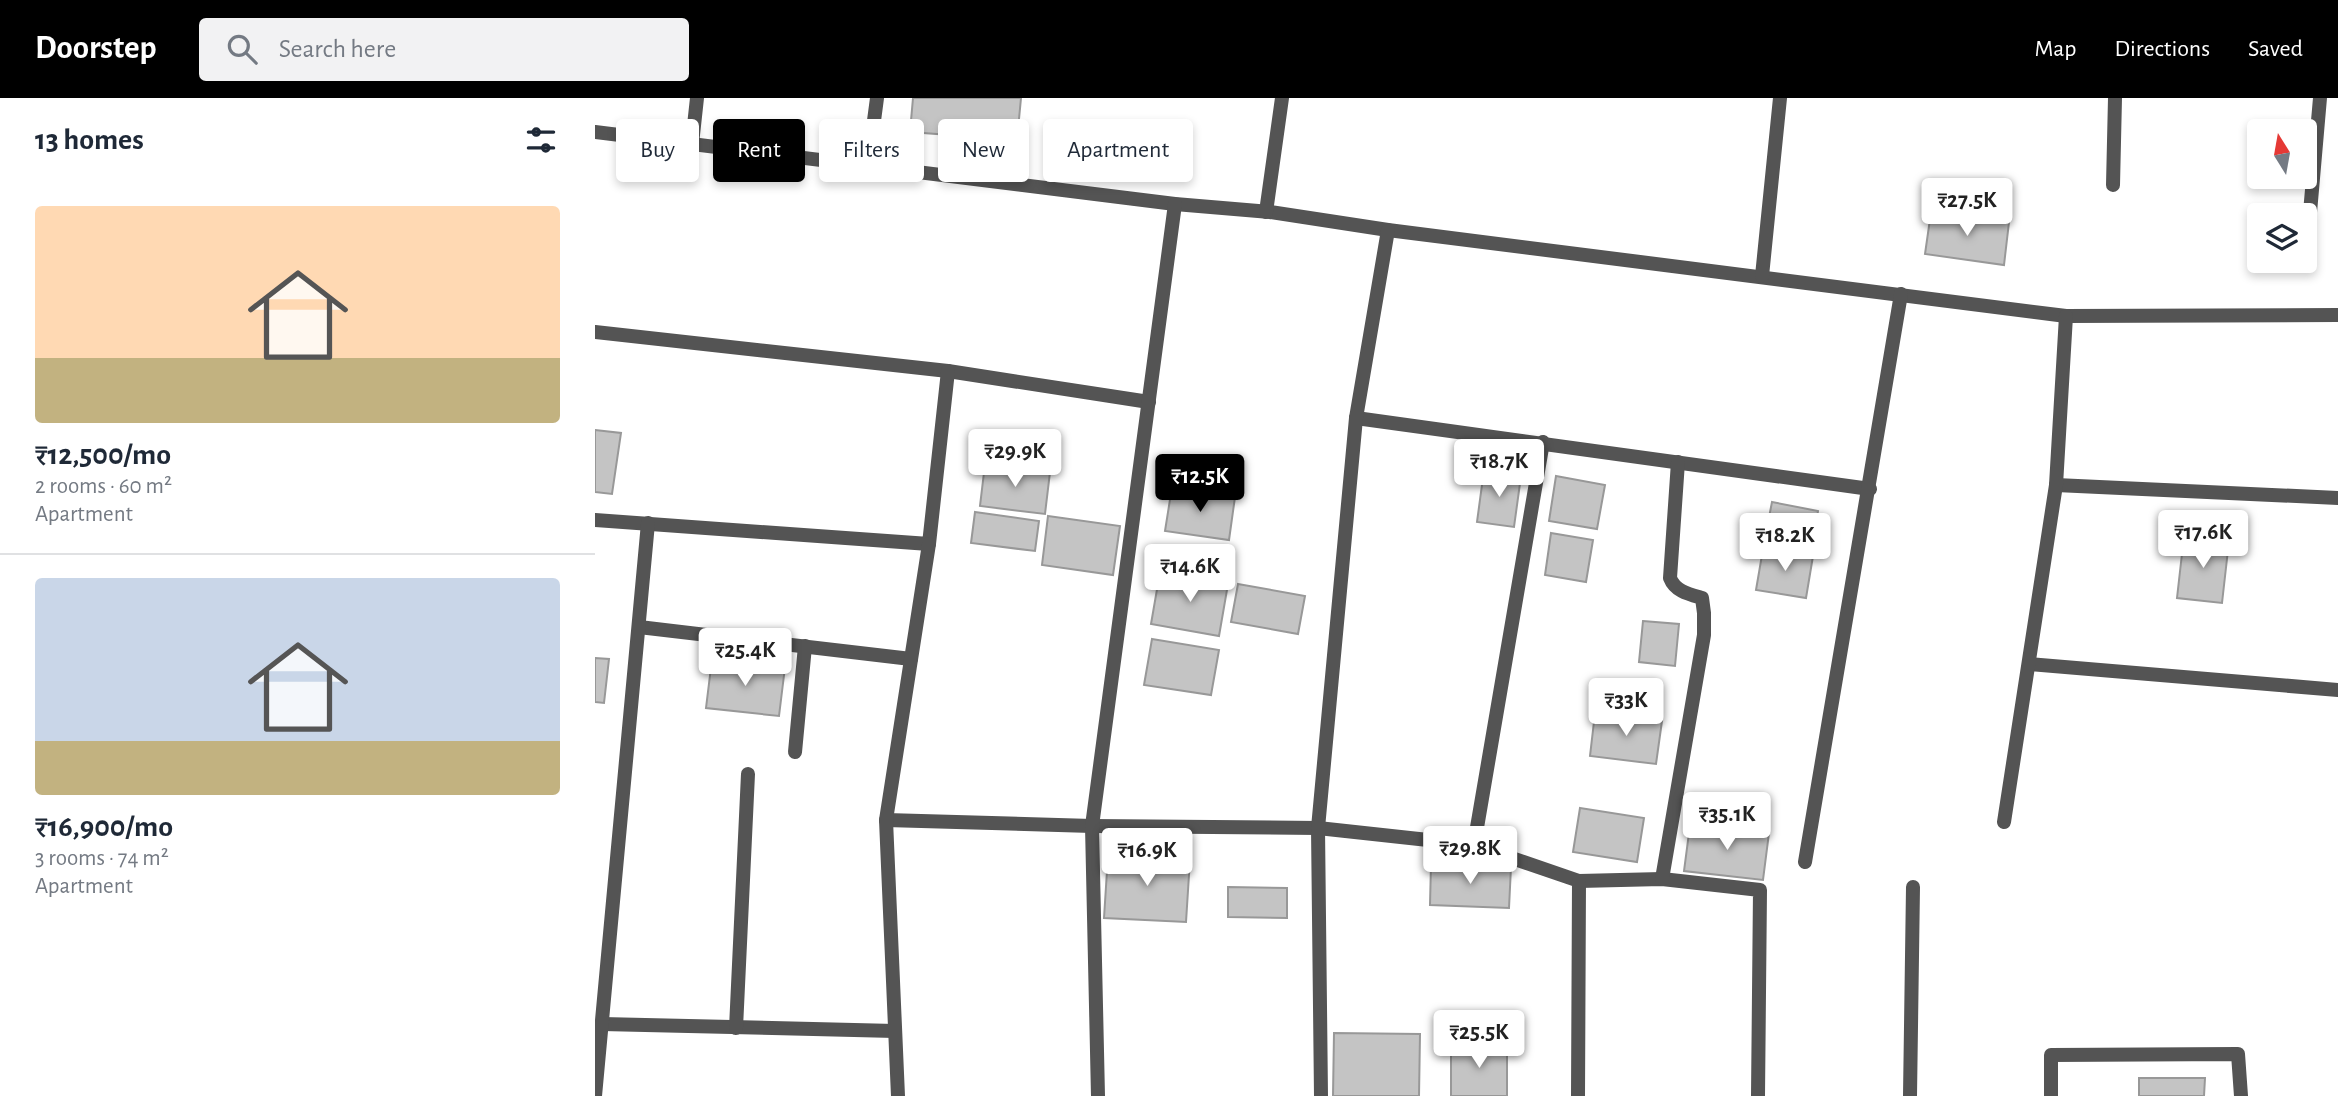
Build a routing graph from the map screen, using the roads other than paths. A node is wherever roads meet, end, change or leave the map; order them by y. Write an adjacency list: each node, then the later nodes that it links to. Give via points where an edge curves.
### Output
1 (697, 98): 7 (street)
2 (877, 98): 8 (street)
3 (1282, 98): 17 (street)
4 (1780, 98): 19 (street)
5 (2115, 98): 14 (street)
6 (2321, 98): 15 (street)
7 (695, 119)
8 (874, 119)
9 (595, 132): 10 (street)
10 (616, 135)
11 (699, 145): 12 (street)
12 (819, 160)
13 (924, 173): 16 (street)
14 (2113, 186)
15 (2311, 203)
16 (1175, 204): 17 (street); 25 (street)
17 (1266, 212): 18 (street)
18 (1388, 230): 19 (street); 26 (street)
19 (1762, 276): 20 (street)
20 (1902, 294): 22 (street); 30 (street)
21 (2338, 315): 22 (street)
22 (2066, 316): 29 (street)
23 (595, 332): 24 (street)
24 (948, 371): 25 (street); 34 (street)
25 (1149, 402): 44 (street)
26 (1356, 418): 27 (street); 45 (street)
27 (1543, 442): 28 (street); 46 (street)
28 (1678, 462): 30 (street); 48 (street, via 1670,578 1685,593 1702,598 1705,613)
29 (2056, 485): 31 (street); 38 (street)
30 (1870, 489): 47 (street)
31 (2338, 498)
32 (595, 520): 33 (street)
33 (648, 523): 34 (street); 35 (street)
34 (929, 544): 37 (street)
35 (639, 627): 36 (street); 51 (street)
36 (805, 646): 37 (street); 40 (street)
37 (911, 659): 42 (street)
38 (2029, 664): 39 (street); 43 (street)
39 (2338, 690)
40 (795, 752)
41 (748, 774): 52 (street)
42 (886, 820): 44 (street); 53 (street)
43 (2004, 822)
44 (1092, 827): 45 (street); 56 (street)
45 (1318, 828): 46 (street); 57 (street)
46 (1474, 845): 49 (street)
47 (1805, 862)
48 (1662, 879): 49 (street); 59 (street, via 1760,890)
49 (1579, 881): 58 (street)
50 (1913, 887): 60 (street)
51 (602, 1024): 52 (street); 54 (street)
52 (736, 1028): 53 (street)
53 (895, 1031): 55 (street)
54 (595, 1096)
55 (898, 1096)
56 (1098, 1096)
57 (1321, 1096)
58 (1578, 1096)
59 (1758, 1096)
60 (1910, 1096)
61 (2051, 1096): 62 (street, via 2051,1055 2238,1054)
62 (2241, 1096)

